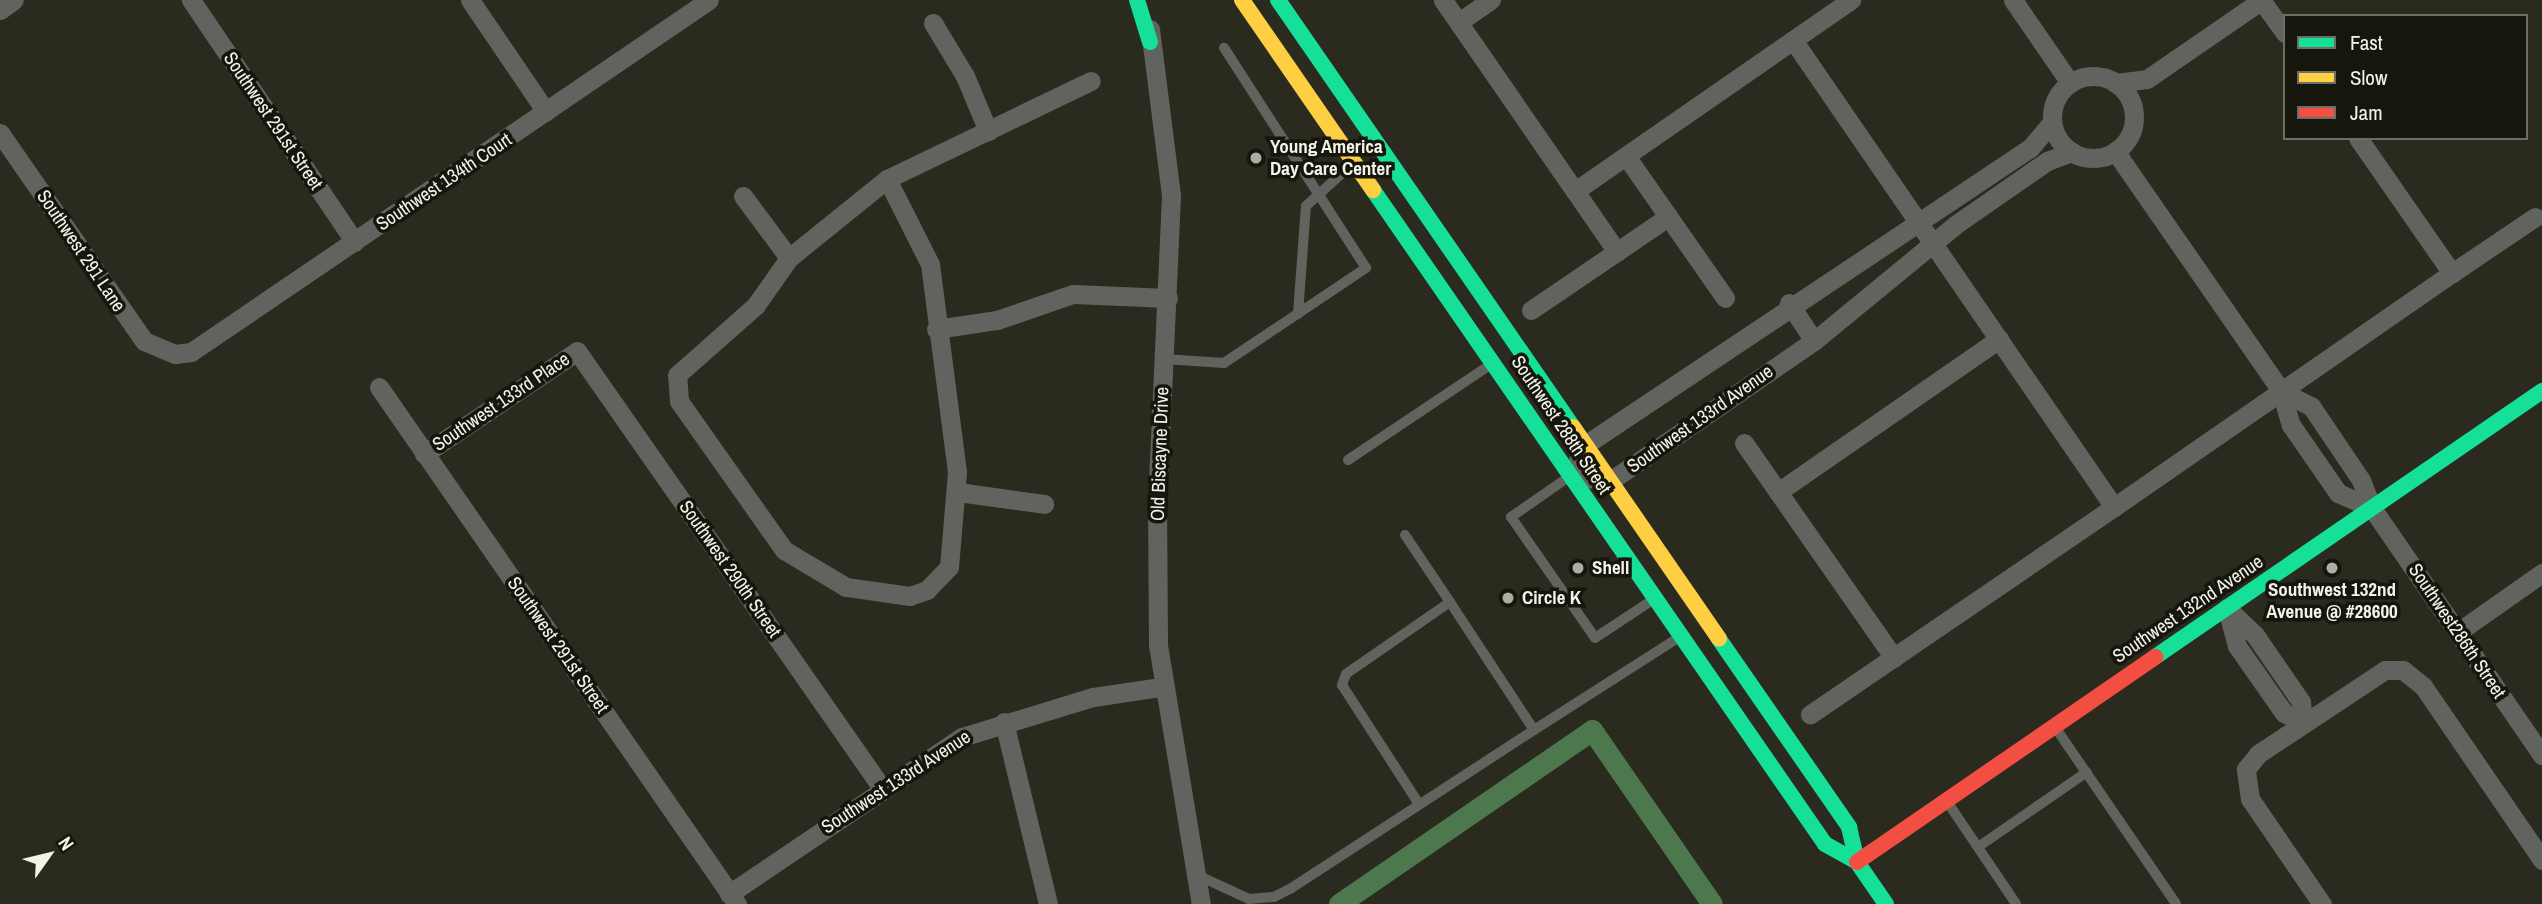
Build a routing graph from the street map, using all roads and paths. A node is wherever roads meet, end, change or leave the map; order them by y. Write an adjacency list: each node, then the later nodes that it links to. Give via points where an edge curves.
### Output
1 (14, 0): 13 (street)
2 (191, 0): 41 (street, Southwest 291st Street)
3 (470, 0): 24 (street)
4 (709, 0): 24 (street, Southwest 134th Court)
5 (1242, 0): 33 (main road, Southwest 288th Street)
6 (1278, 0): 29 (main road, Southwest 288th Street)
7 (1443, 0): 14 (street)
8 (1491, 0): 14 (street)
9 (1851, 0): 17 (street)
10 (2013, 0): 21 (street)
11 (2262, 0): 16 (street); 19 (street)
12 (1149, 1): 46 (street, Old Biscayne Drive, via 1150,42 1170,166)
13 (0, 10)
14 (1458, 22): 35 (street)
15 (933, 23): 26 (street, via 965,76)
16 (2283, 30)
17 (1793, 40): 32 (street); 40 (street)
18 (1224, 48): 36 (lane)
19 (2147, 79): 22 (street); 23 (street)
20 (1091, 81): 26 (street)
21 (2070, 83): 22 (street, via 2088,76); 25 (street, via 2056,100)
22 (2115, 83): 23 (street)
23 (2133, 109): 30 (street, via 2131,133)
24 (547, 112): 41 (street, Southwest 134th Court)
25 (2052, 122): 31 (street); 40 (street, via 2031,148)
26 (988, 131): 34 (street)
27 (0, 133): 55 (street, Southwest 291 Lane, via 134,328)
28 (2359, 140): 45 (street)
29 (1378, 145): 33 (main road); 62 (main road, Southwest 288th Street)
30 (2115, 151): 31 (street, via 2093,158); 59 (street)
31 (2072, 152): 42 (street, Southwest 133rd Avenue, via 2047,161)
32 (1626, 156): 35 (street); 38 (street)
33 (1354, 162): 36 (lane); 57 (main road, Southwest 288th Street)
34 (887, 179): 44 (street); 51 (street, via 930,264)
35 (1575, 191): 43 (street)
36 (1314, 192): 50 (lane, via 1306,206); 50 (lane, via 1366,268)
37 (743, 196): 44 (street)
38 (1668, 217): 43 (street); 47 (street)
39 (2535, 217): 45 (street)
40 (1918, 221): 42 (street); 48 (street)
41 (355, 242): 55 (street, Southwest 134th Court, via 208,344)
42 (1934, 245): 52 (street); 53 (street, Southwest 133rd Avenue)
43 (1617, 252): 49 (street)
44 (789, 258): 67 (street, via 756,305 683,368 674,388 762,526 806,566 846,587 910,596 927,590 949,567)
45 (2452, 274): 59 (street)
46 (1167, 298): 51 (street, via 1073,294 998,320); 56 (street, Old Biscayne Drive)
47 (1725, 298)
48 (1790, 303): 53 (street); 62 (street)
49 (1531, 310)
50 (1298, 313): 56 (lane, via 1224,363)
51 (936, 329): 67 (street)
52 (1999, 339): 68 (street); 70 (street)
53 (1814, 341): 66 (street, Southwest 133rd Avenue)
54 (577, 351): 63 (street, Southwest 133rd Place); 88 (street, Southwest 290th Street)
55 (174, 354)
56 (1164, 359): 80 (street, Old Biscayne Drive, via 1156,547)
57 (1493, 362): 64 (lane); 65 (main road, Southwest 288th Street)
58 (379, 387): 63 (street, Southwest 291st Street)
59 (2281, 391): 70 (street); 71 (street, Southwest286th Street, via 2311,407 2361,480); 71 (street, via 2291,425 2338,493)
60 (2542, 391): 71 (main road, Southwest 132nd Avenue)
61 (1744, 443): 68 (street)
62 (1584, 445): 65 (street); 66 (main road, Southwest 288th Street)
63 (424, 454): 95 (street, Southwest 291st Street)
64 (1349, 460)
65 (1570, 476): 66 (street, Southwest 133rd Avenue); 74 (main road, Southwest 288th Street); 74 (lane, via 1511,517 1526,539 1595,638)
66 (1610, 481): 93 (main road, Southwest 288th Street, via 1849,827)
67 (958, 492): 69 (street)
68 (1777, 492): 79 (street)
69 (1044, 504)
70 (2114, 507): 79 (street)
71 (2372, 508): 76 (main road, Southwest 132nd Avenue); 77 (street, Southwest286th Street)
72 (1405, 535): 75 (lane)
73 (2542, 573): 77 (street)
74 (1655, 598): 78 (main road, Southwest 288th Street)
75 (1450, 602): 85 (lane); 90 (lane, via 1346,674 1342,685)
76 (2227, 608): 83 (street, via 2237,646 2284,713); 84 (main road, Southwest 132nd Avenue)
77 (2458, 632): 86 (street, Southwest286th Street)
78 (1681, 636): 85 (lane); 93 (main road, Southwest 288th Street, via 1825,844)
79 (1894, 659): 81 (street)
80 (1161, 687): 82 (street, Southwest 133rd Avenue, via 1093,697); 94 (street, Old Biscayne Drive)
81 (1810, 714)
82 (1004, 722): 88 (street, Southwest 133rd Avenue, via 946,746); 96 (street)
83 (2303, 723): 92 (street, via 2378,673 2408,673); 101 (street, via 2253,758 2245,782)
84 (2055, 726): 87 (lane); 89 (main road, Southwest 132nd Avenue)
85 (1534, 730): 90 (lane)
86 (2542, 755)
87 (2087, 772): 91 (lane); 100 (lane)
88 (882, 788): 95 (street, Southwest 133rd Avenue)
89 (1947, 801): 91 (lane); 93 (main road, Southwest 132nd Avenue)
90 (1419, 804): 94 (lane, via 1274,897 1249,899)
91 (1978, 847): 99 (lane)
92 (2542, 860)
93 (1857, 862): 98 (main road, Southwest 288th Street)
94 (1195, 874): 97 (street, Old Biscayne Drive)
95 (733, 899)
96 (1048, 904)
97 (1201, 904)
98 (1886, 904)
99 (2016, 904)
100 (2176, 904)
101 (2322, 904)

